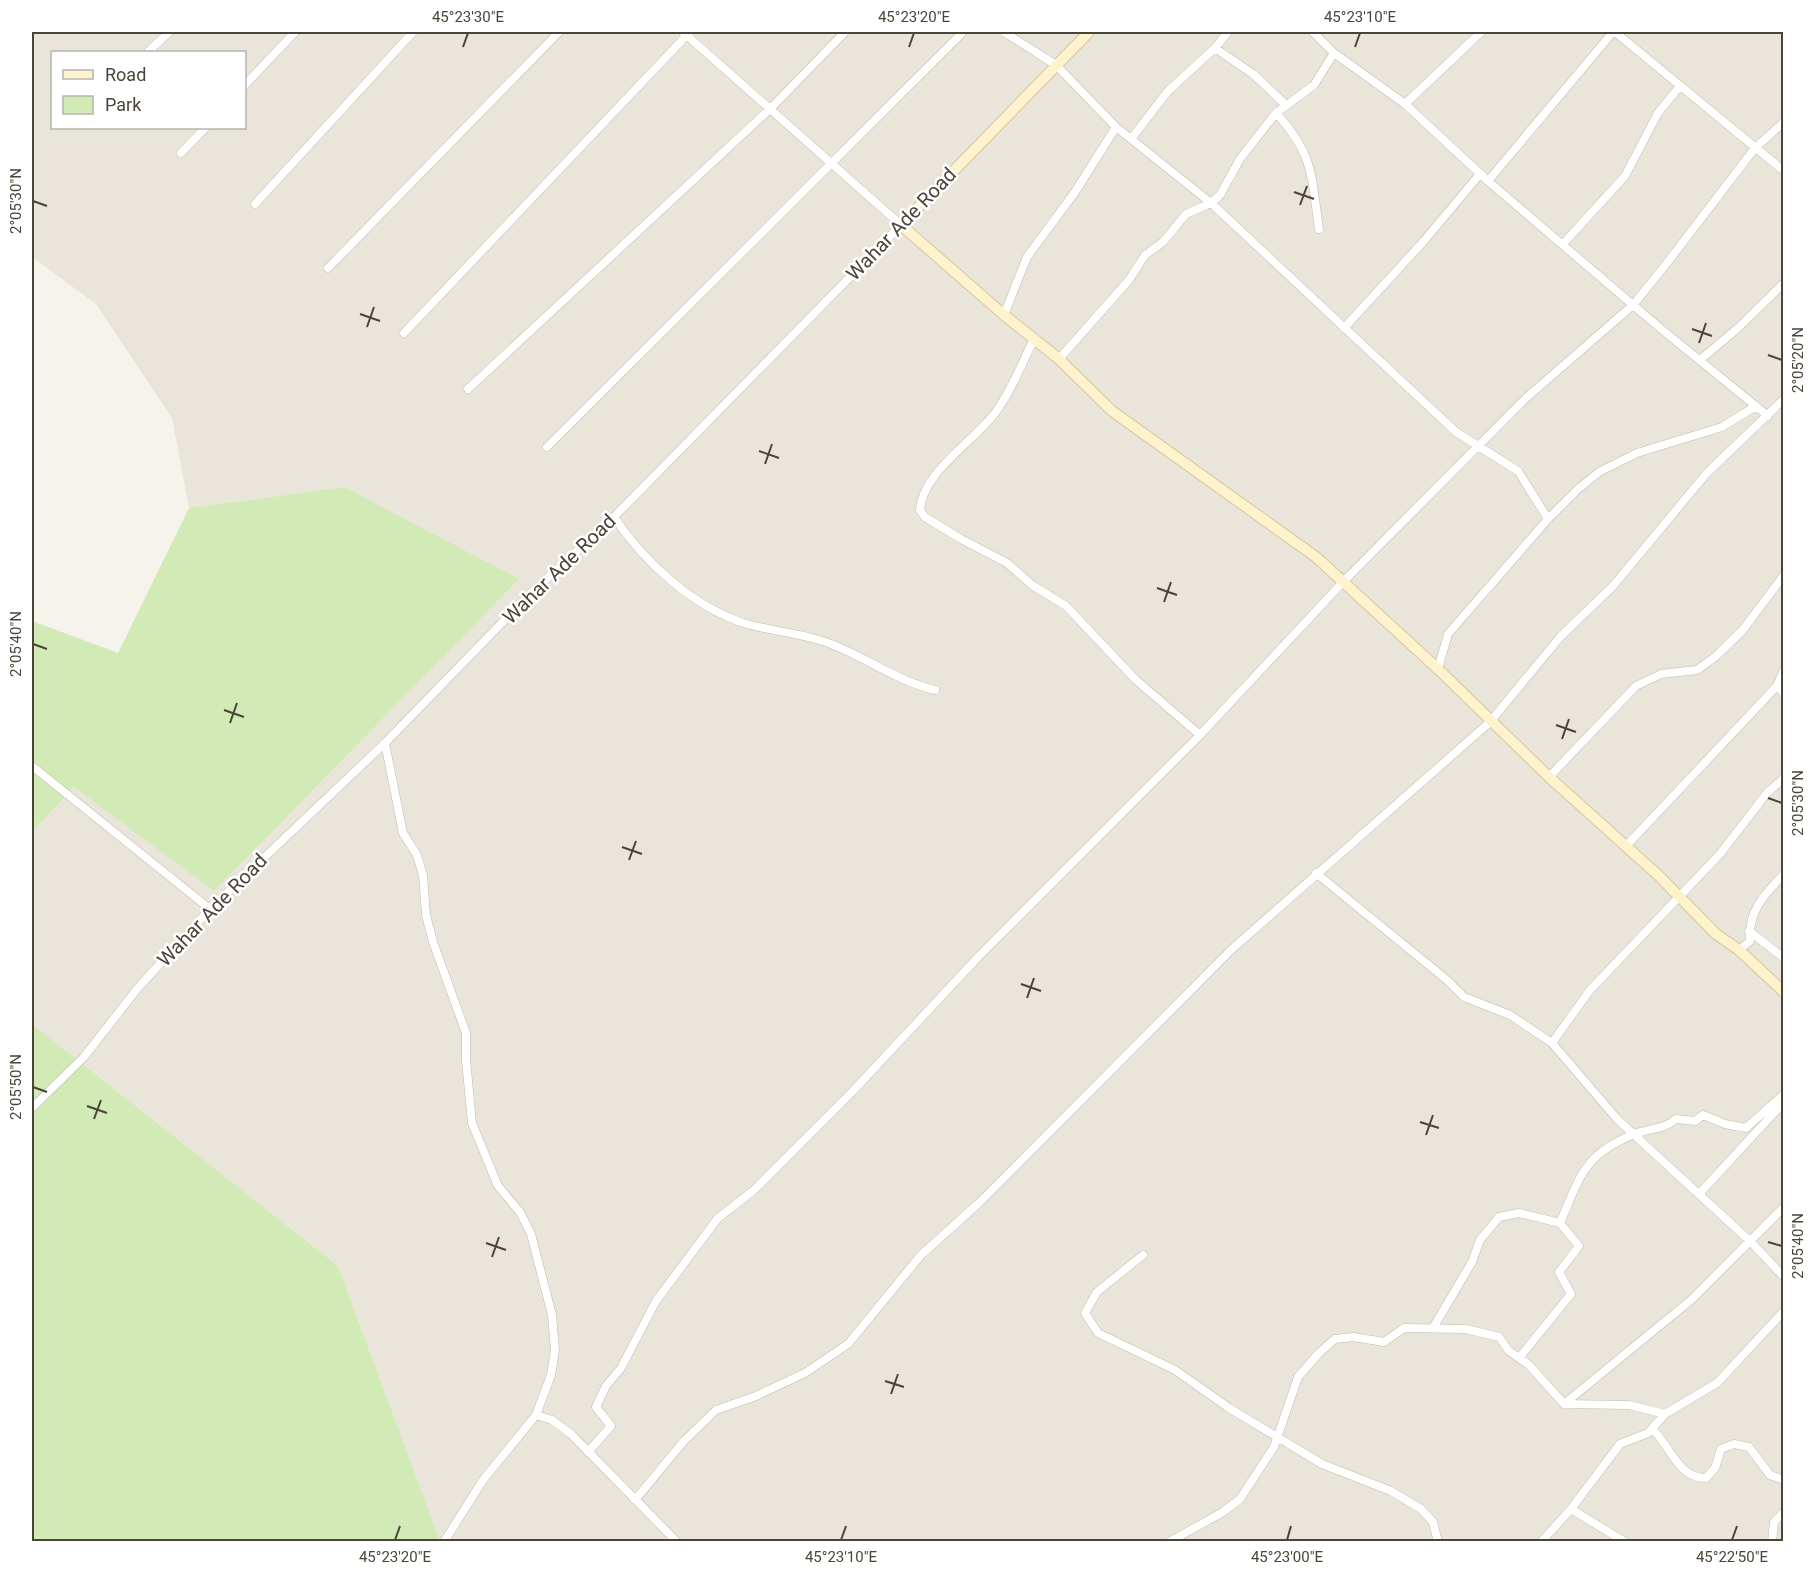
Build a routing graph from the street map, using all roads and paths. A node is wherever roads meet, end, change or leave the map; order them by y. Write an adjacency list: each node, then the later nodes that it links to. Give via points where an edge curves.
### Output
1 (169, 32): 17 (street)
2 (295, 32): 20 (street)
3 (413, 32): 37 (street)
4 (559, 32): 41 (street)
5 (845, 32): 24 (street)
6 (963, 32): 32 (street)
7 (1004, 32): 19 (street)
8 (1089, 32): 19 (street, Wahar Ade Road)
9 (1228, 32): 16 (street)
10 (1313, 32): 18 (street)
11 (1481, 32): 23 (street)
12 (1614, 32): 15 (street); 35 (street)
13 (1630, 32): 15 (street)
14 (686, 33): 24 (street); 46 (street)
15 (1624, 39): 21 (street)
16 (1215, 48): 22 (street, via 1253,74); 29 (street, via 1168,91)
17 (149, 51)
18 (1334, 52): 22 (street, via 1314,85); 23 (street)
19 (1056, 65): 27 (street); 38 (street, Wahar Ade Road)
20 (246, 84)
21 (1680, 86): 30 (street); 40 (street, via 1658,113 1625,176)
22 (1285, 104): 25 (street)
23 (1405, 104): 34 (street)
24 (770, 109): 32 (street); 50 (street)
25 (1276, 113): 36 (street, via 1240,159 1220,195); 39 (street, via 1296,135 1308,160)
26 (1784, 123): 30 (street)
27 (1116, 127): 29 (street); 44 (street, via 1076,192 1027,257)
28 (204, 129): 31 (street)
29 (1131, 139): 36 (street)
30 (1755, 147): 33 (street); 43 (street, via 1688,238)
31 (181, 153)
32 (831, 163): 38 (street); 55 (street)
33 (1784, 171)
34 (1480, 174): 35 (street); 45 (street)
35 (1488, 181): 40 (street)
36 (1210, 203): 45 (street); 48 (street, via 1186,214 1163,242 1145,255 1129,280)
37 (255, 204)
38 (901, 225): 44 (street); 56 (street, Wahar Ade Road)
39 (1319, 229)
40 (1563, 244): 43 (street)
41 (328, 268)
42 (1784, 283): 49 (street)
43 (1632, 305): 49 (street); 54 (street, via 1526,398)
44 (1004, 315): 47 (street)
45 (1344, 328): 54 (street, via 1456,432)
46 (404, 333)
47 (1034, 339): 48 (street); 66 (street, via 996,412 930,481 920,510 961,539 1007,563 1032,585 1066,606 1136,680)
48 (1059, 358): 59 (street, via 1112,411 1316,556)
49 (1700, 360): 52 (street)
50 (468, 389)
51 (1784, 399): 53 (street)
52 (1756, 406): 53 (street); 57 (street, via 1722,427 1637,453 1599,472)
53 (1768, 416): 65 (street, via 1706,474)
54 (1480, 446): 57 (street, via 1518,471); 59 (street)
55 (547, 447)
56 (614, 517): 63 (street, via 645,555 695,599 748,624 852,652 899,679); 67 (street, Wahar Ade Road, via 530,594)
57 (1548, 519): 60 (street, via 1448,634)
58 (1784, 575): 69 (street, via 1742,631 1715,657 1697,670 1661,675 1636,686)
59 (1344, 582): 60 (street); 66 (street)
60 (1438, 669): 65 (street)
61 (1784, 670): 62 (street)
62 (1777, 686): 64 (street); 71 (street)
63 (935, 690)
64 (1784, 694)
65 (1490, 722): 69 (street); 72 (street)
66 (1200, 735): 99 (street, via 980,955 852,1092 753,1191 718,1218 656,1301 621,1368 606,1386 596,1407 611,1426)
67 (385, 744): 75 (street, Wahar Ade Road); 96 (street, via 404,833 423,875 433,942 466,1033 472,1123 498,1186 520,1212 531,1234 552,1315 555,1350)
68 (32, 766): 75 (street)
69 (1549, 777): 71 (street)
70 (1784, 778): 74 (street)
71 (1626, 846): 74 (street)
72 (1316, 873): 80 (street, via 1464,997 1510,1015); 101 (street, via 1232,949 980,1202 921,1255 848,1344 805,1372 716,1410 684,1441)
73 (1784, 874): 76 (street, via 1758,902)
74 (1679, 897): 77 (street, via 1716,934); 80 (street, via 1590,990)
75 (210, 909): 83 (street, Wahar Ade Road, via 137,989 84,1057)
76 (1749, 931): 77 (street, via 1750,941); 78 (street)
77 (1739, 950): 79 (street)
78 (1784, 958)
79 (1784, 992)
80 (1552, 1043): 84 (street)
81 (1784, 1094): 84 (street, via 1746,1128 1703,1115 1695,1121 1676,1119 1666,1127)
82 (1784, 1102): 85 (street)
83 (32, 1108)
84 (1634, 1134): 85 (street); 87 (street, via 1593,1157 1579,1178)
85 (1699, 1194): 88 (street)
86 (1784, 1207): 88 (street)
87 (1560, 1223): 92 (street, via 1519,1213 1499,1217 1480,1240 1472,1262); 93 (street, via 1579,1246 1559,1272 1571,1294)
88 (1751, 1242): 90 (street); 94 (street, via 1691,1300)
89 (1143, 1255): 98 (street, via 1097,1292 1084,1313 1098,1333 1175,1370)
90 (1784, 1277)
91 (1784, 1311): 95 (street, via 1717,1383)
92 (1433, 1328): 93 (street, via 1466,1329 1499,1337); 98 (street, via 1404,1328 1384,1342 1353,1337 1335,1339 1298,1377)
93 (1519, 1358): 94 (street)
94 (1564, 1404): 95 (street, via 1629,1405)
95 (1665, 1414): 97 (street)
96 (536, 1415): 99 (street, via 552,1420); 104 (street, via 488,1472)
97 (1652, 1429): 100 (street, via 1682,1470 1694,1478 1706,1478 1715,1468 1721,1449 1734,1444 1749,1447 1770,1474); 102 (street, via 1620,1444)
98 (1277, 1438): 106 (street, via 1240,1499); 107 (street, via 1322,1464 1391,1491 1421,1509 1432,1522)
99 (588, 1452): 101 (street)
100 (1784, 1480)
101 (635, 1500): 105 (street)
102 (1571, 1509): 108 (street); 109 (street)
103 (1784, 1512): 110 (street, via 1774,1522)
104 (444, 1542)
105 (677, 1542)
106 (1169, 1542)
107 (1438, 1542)
108 (1541, 1542)
109 (1624, 1542)
110 (1772, 1542)

